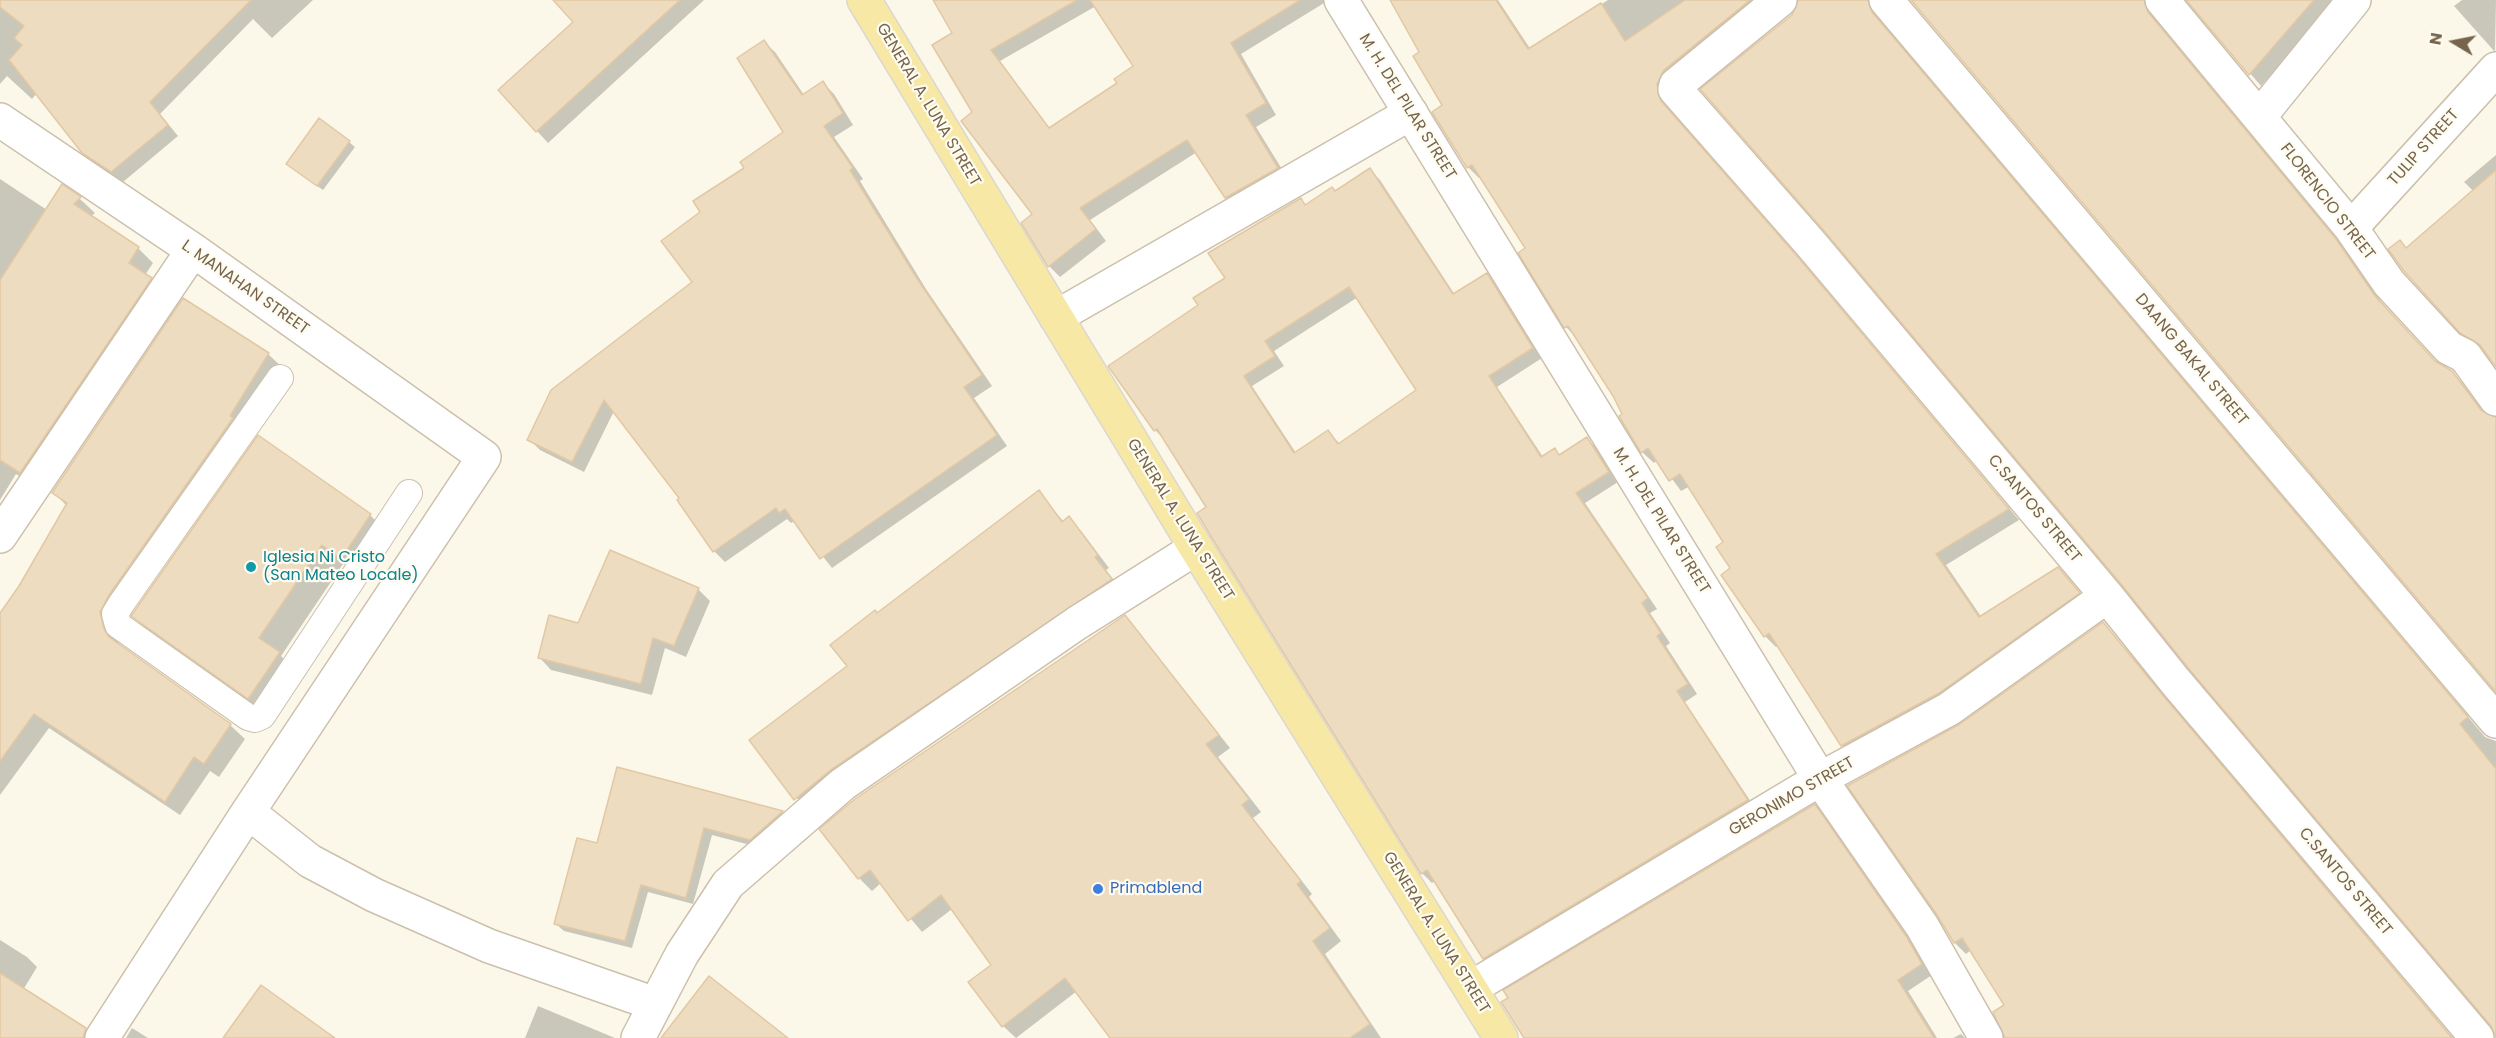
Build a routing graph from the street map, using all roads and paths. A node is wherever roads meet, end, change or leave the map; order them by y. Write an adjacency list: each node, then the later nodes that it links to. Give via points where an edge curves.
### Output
1 (864, 0): 13 (main road, GENERAL A. LUNA STREET)
2 (1341, 0): 8 (street, M. H. DEL PILAR STREET)
3 (1780, 0): 19 (street, C.SANTOS STREET, via 1676,85 1676,89)
4 (1886, 0): 20 (street, DAANG BAKAL STREET)
5 (2162, 0): 9 (street, FLORENCIO STREET)
6 (2354, 0): 9 (street)
7 (2496, 69): 11 (street, TULIP STREET)
8 (1411, 113): 13 (street); 21 (street, M. H. DEL PILAR STREET)
9 (2260, 116): 11 (street, FLORENCIO STREET)
10 (0, 120): 12 (street, L. MANAHAN STREET)
11 (2351, 228): 15 (street, FLORENCIO STREET, via 2389,283 2449,348 2464,356)
12 (193, 250): 17 (street); 22 (street, L. MANAHAN STREET, via 484,457)
13 (1056, 317): 18 (main road, GENERAL A. LUNA STREET)
14 (280, 378): 16 (lane, via 121,604 115,615 118,625 248,717 262,716)
15 (2496, 399)
16 (409, 494)
17 (0, 536)
18 (1196, 548): 23 (main road, GENERAL A. LUNA STREET); 24 (street, via 1077,623 843,784 728,884)
19 (2107, 596): 21 (street, GERONIMO STREET, via 1949,709); 29 (street, C.SANTOS STREET)
20 (2496, 721)
21 (1820, 779): 23 (street, GERONIMO STREET); 28 (street, M. H. DEL PILAR STREET, via 1922,926)
22 (248, 812): 24 (street, via 310,861 374,895 489,946); 25 (street)
23 (1471, 988): 27 (main road, GENERAL A. LUNA STREET)
24 (655, 1004): 26 (street)
25 (102, 1038)
26 (638, 1038)
27 (1501, 1038)
28 (1986, 1038)
29 (2477, 1038)

